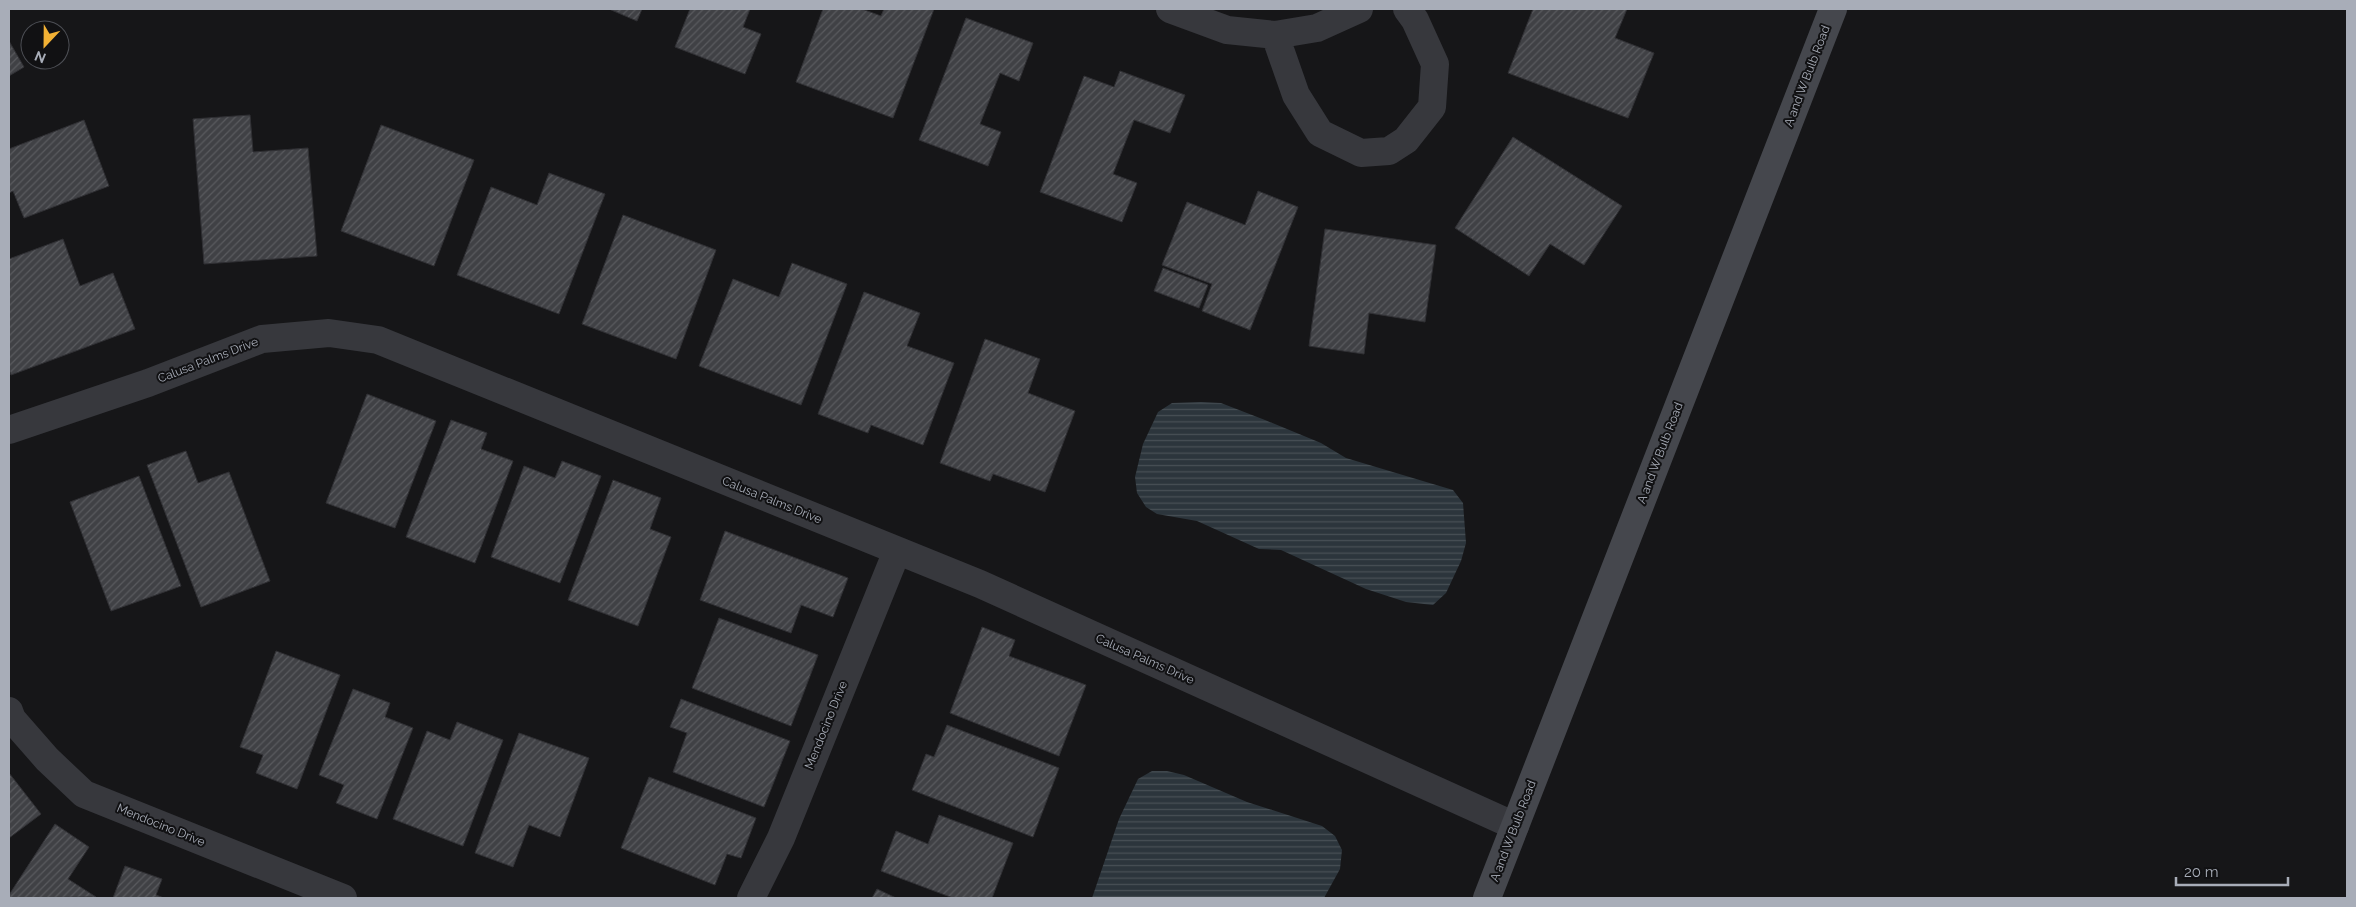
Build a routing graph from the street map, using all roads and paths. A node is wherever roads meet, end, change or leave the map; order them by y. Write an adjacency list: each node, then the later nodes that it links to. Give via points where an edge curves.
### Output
1 (1170, 9): 5 (street, via 1227,30)
2 (1358, 9): 5 (street, via 1317,28)
3 (1407, 9): 5 (street, via 1435,64 1432,107 1406,140 1388,151 1361,153 1320,133 1296,95)
4 (1833, 9): 9 (street, A and W Bulb Road)
5 (1274, 35)
6 (9, 430): 7 (street, Calusa Palms Drive, via 148,383 262,339 329,334 378,340)
7 (897, 551): 9 (street, Calusa Palms Drive, via 980,584); 11 (street, Mendocino Drive, via 781,838)
8 (9, 711): 10 (street, Mendocino Drive, via 12,719 47,759 84,794)
9 (1515, 826): 12 (street, A and W Bulb Road)
10 (343, 898)
11 (751, 898)
12 (1487, 898)

